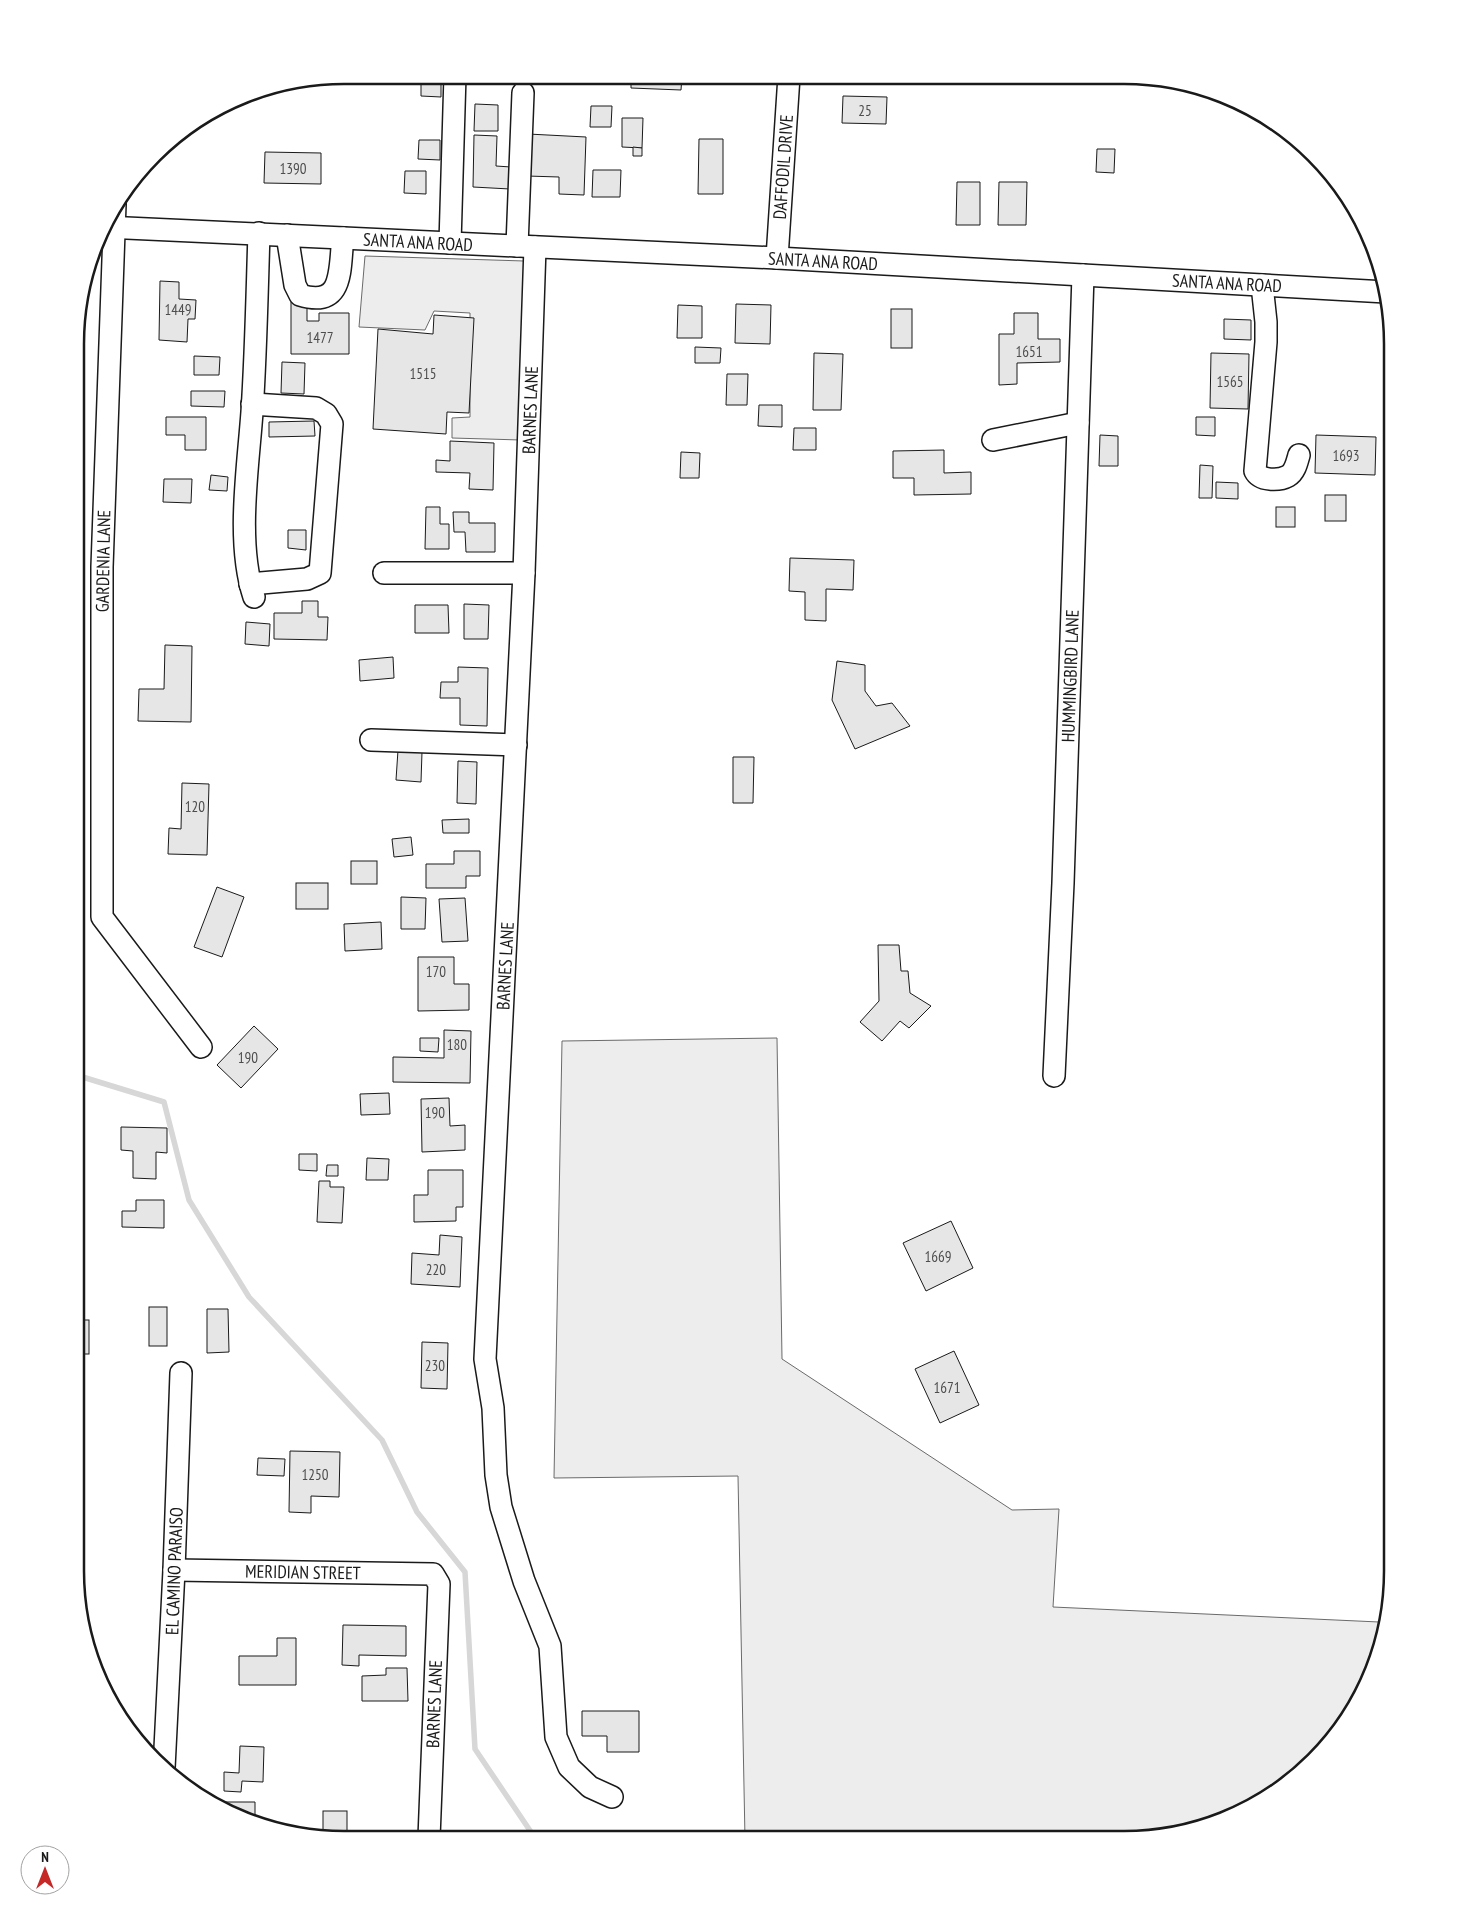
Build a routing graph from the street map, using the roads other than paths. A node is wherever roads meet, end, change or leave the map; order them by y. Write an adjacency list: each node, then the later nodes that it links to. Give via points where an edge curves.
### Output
1 (455, 84): 9 (street)
2 (788, 84): 11 (street, DAFFODIL DRIVE)
3 (523, 93): 10 (street, BARNES LANE)
4 (112, 228): 6 (street, SANTA ANA ROAD)
5 (110, 231): 23 (street, GARDENIA LANE, via 102,567 102,917)
6 (259, 233): 7 (street, SANTA ANA ROAD); 15 (street)
7 (287, 235): 8 (street, SANTA ANA ROAD); 8 (street, via 295,285 300,295 318,298 328,295 337,286)
8 (344, 238): 9 (street, SANTA ANA ROAD)
9 (450, 244): 10 (street, SANTA ANA ROAD)
10 (526, 246): 11 (street, SANTA ANA ROAD); 20 (street, BARNES LANE)
11 (777, 258): 12 (street, SANTA ANA ROAD)
12 (1083, 275): 13 (street, SANTA ANA ROAD); 16 (street, HUMMINGBIRD LANE)
13 (1262, 285): 14 (street, SANTA ANA ROAD); 18 (street, via 1266,342 1255,471 1266,479 1288,476)
14 (1379, 292)
15 (252, 404): 15 (street, via 245,523 252,590 307,579 320,573 332,424 326,414 316,408)
16 (1078, 423): 17 (street); 24 (street, HUMMINGBIRD LANE)
17 (993, 440)
18 (1299, 455)
19 (384, 573): 20 (street)
20 (524, 573): 22 (street, BARNES LANE)
21 (371, 740): 22 (street)
22 (516, 745): 29 (street, BARNES LANE, via 485,1359 493,1408 501,1507 524,1580 550,1646 556,1737 569,1767 590,1787)
23 (201, 1047)
24 (1054, 1076)
25 (181, 1373): 26 (street, EL CAMINO PARAISO)
26 (174, 1570): 27 (street, MERIDIAN STREET); 28 (street, EL CAMINO PARAISO)
27 (431, 1575): 30 (street, BARNES LANE, via 439,1584)
28 (164, 1759)
29 (612, 1797)
30 (429, 1831)

